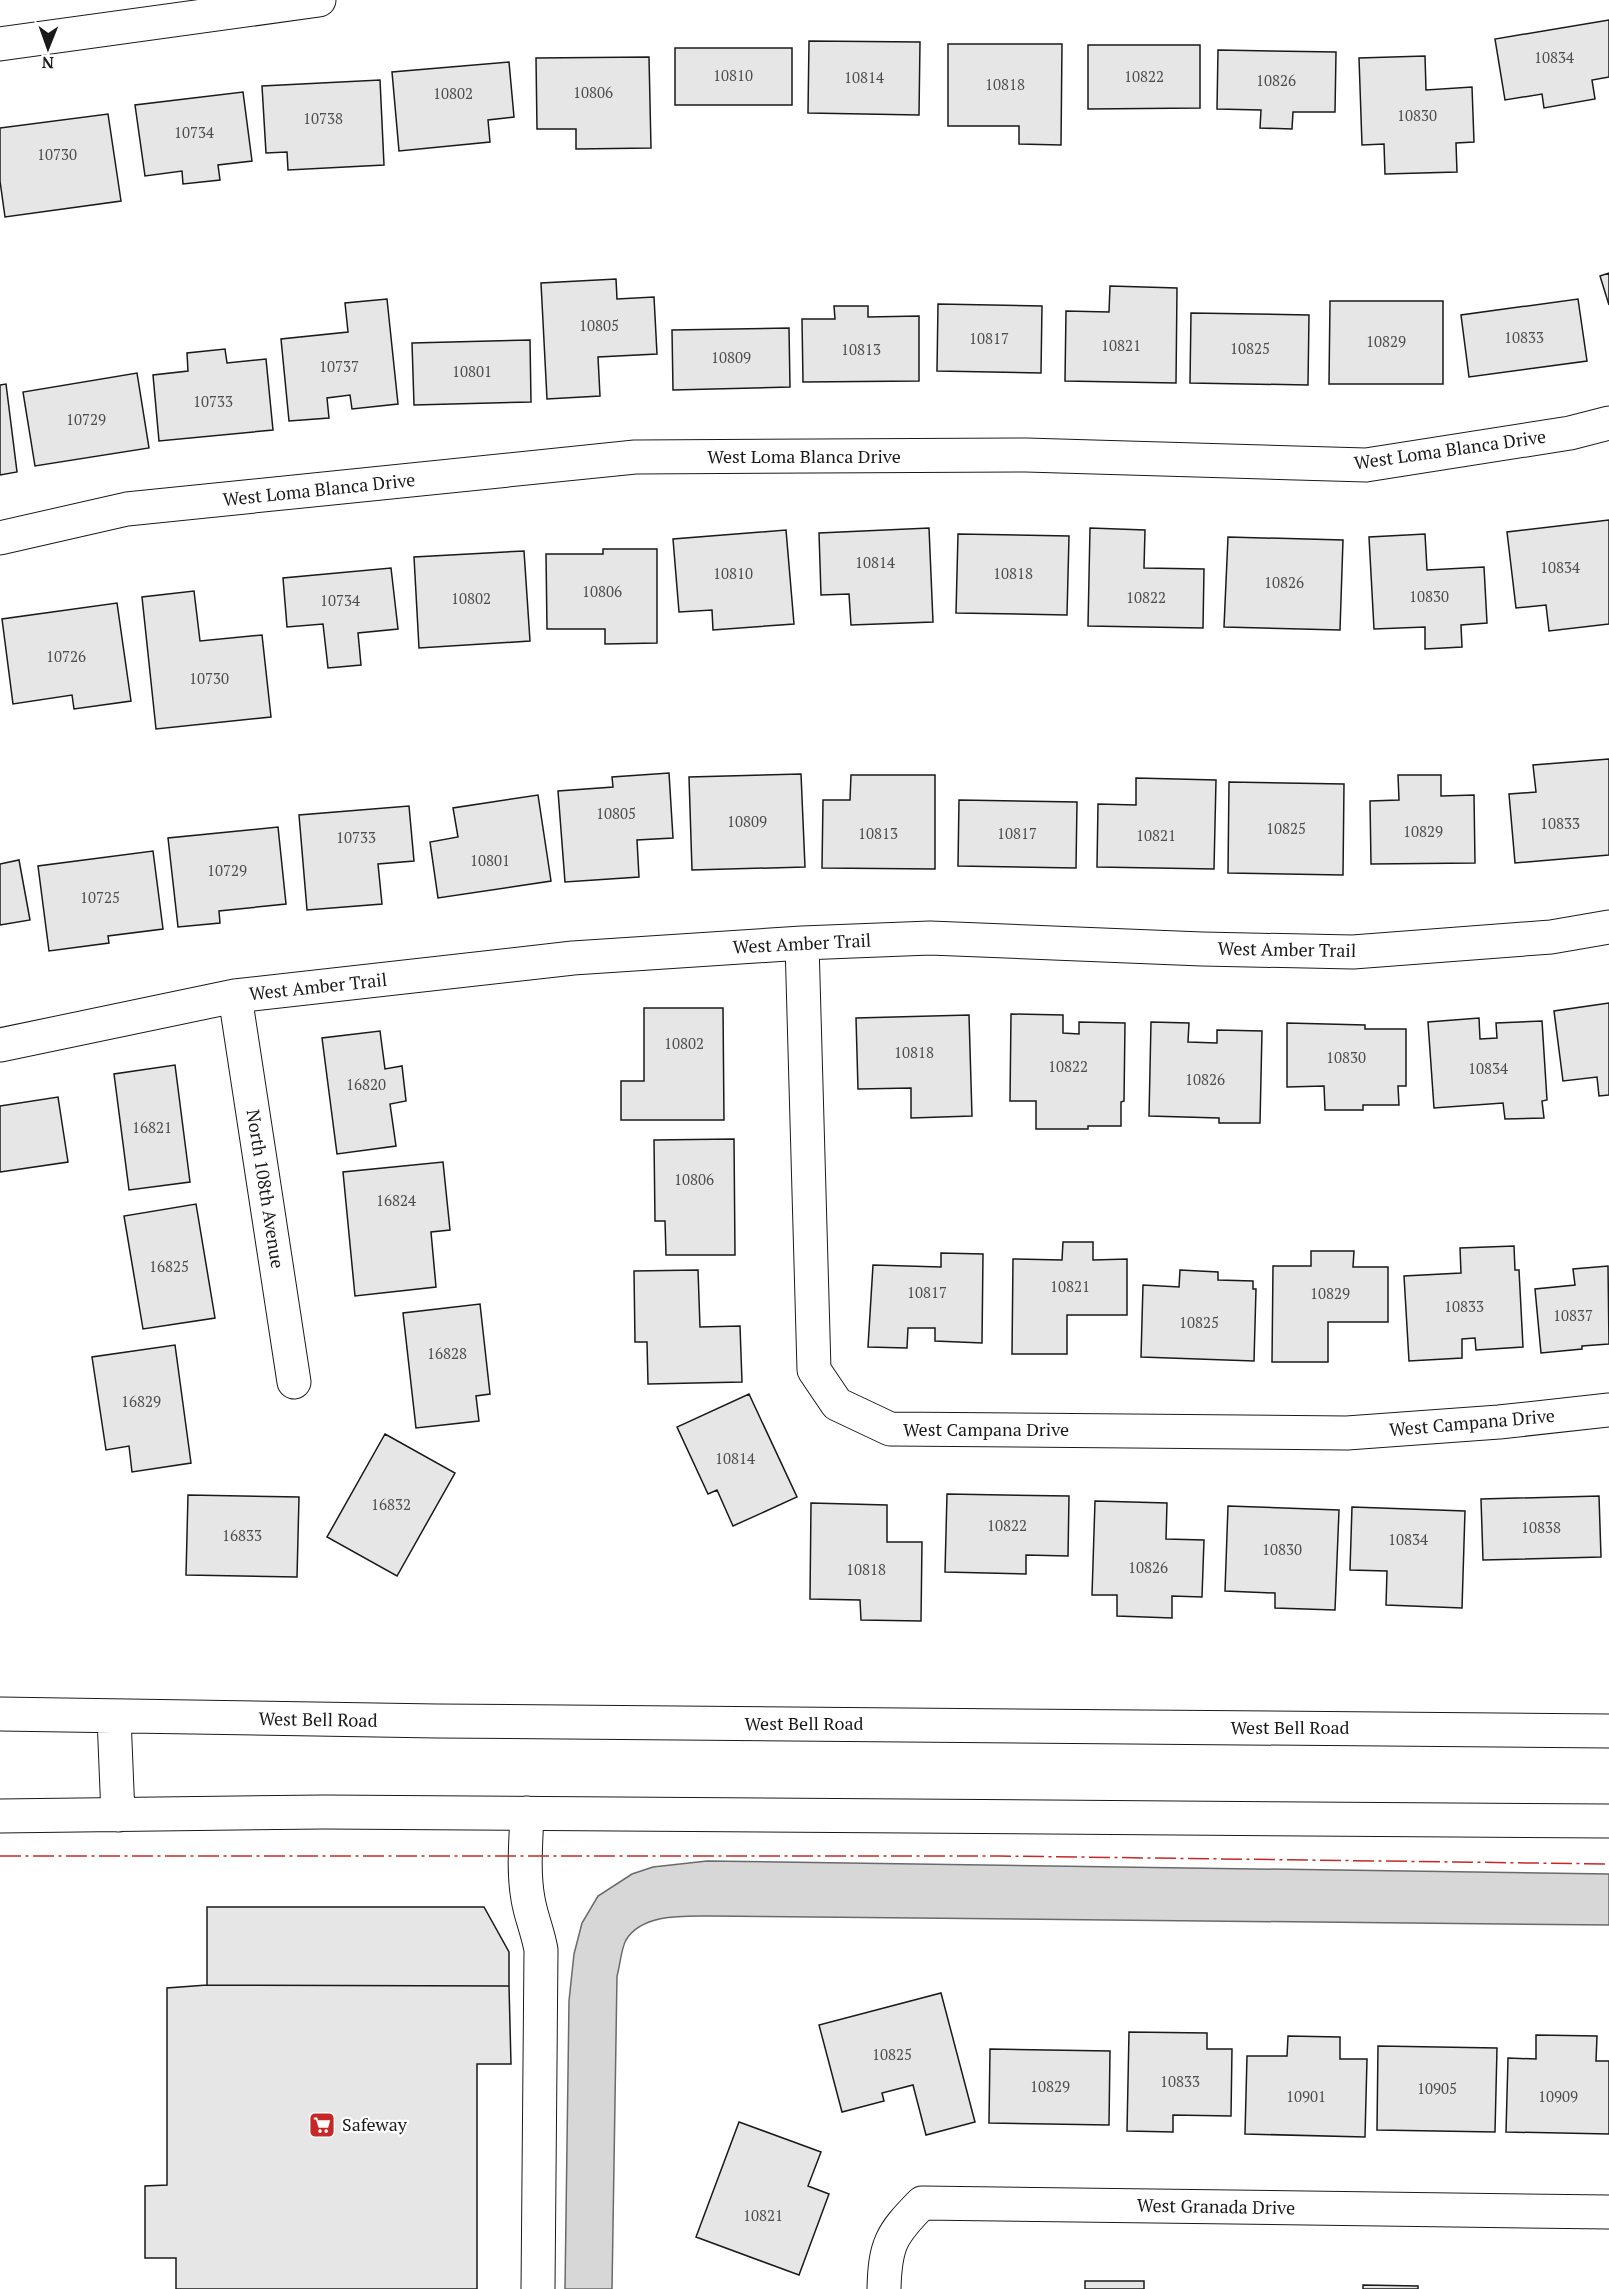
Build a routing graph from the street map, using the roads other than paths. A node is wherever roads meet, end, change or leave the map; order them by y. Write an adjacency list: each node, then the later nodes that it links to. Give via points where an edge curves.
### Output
1 (319, 0): 2 (street)
2 (0, 44)
3 (1609, 423): 4 (street, West Loma Blanca Drive, via 1570,433 1366,465 1026,455 634,457 127,509)
4 (0, 538)
5 (1609, 927): 6 (street, West Amber Trail, via 1551,937 1353,952 930,938)
6 (802, 943): 7 (street, West Amber Trail, via 573,958); 10 (street, West Campana Drive, via 814,1370 837,1404 890,1429 1335,1432 1499,1422)
7 (235, 996): 8 (street, West Amber Trail); 9 (street, North 108th Avenue)
8 (0, 1045)
9 (294, 1382)
10 (1609, 1410)
11 (0, 1714): 12 (street, West Bell Road)
12 (114, 1717): 13 (street, West Bell Road); 15 (street)
13 (1609, 1731)
14 (527, 1813): 15 (street); 17 (street); 19 (street, via 525,1882 541,1950)
15 (117, 1815): 16 (street)
16 (0, 1816)
17 (1609, 1821)
18 (1609, 2212): 20 (street, West Granada Drive, via 922,2203 899,2226 885,2258)
19 (538, 2289)
20 (884, 2289)

